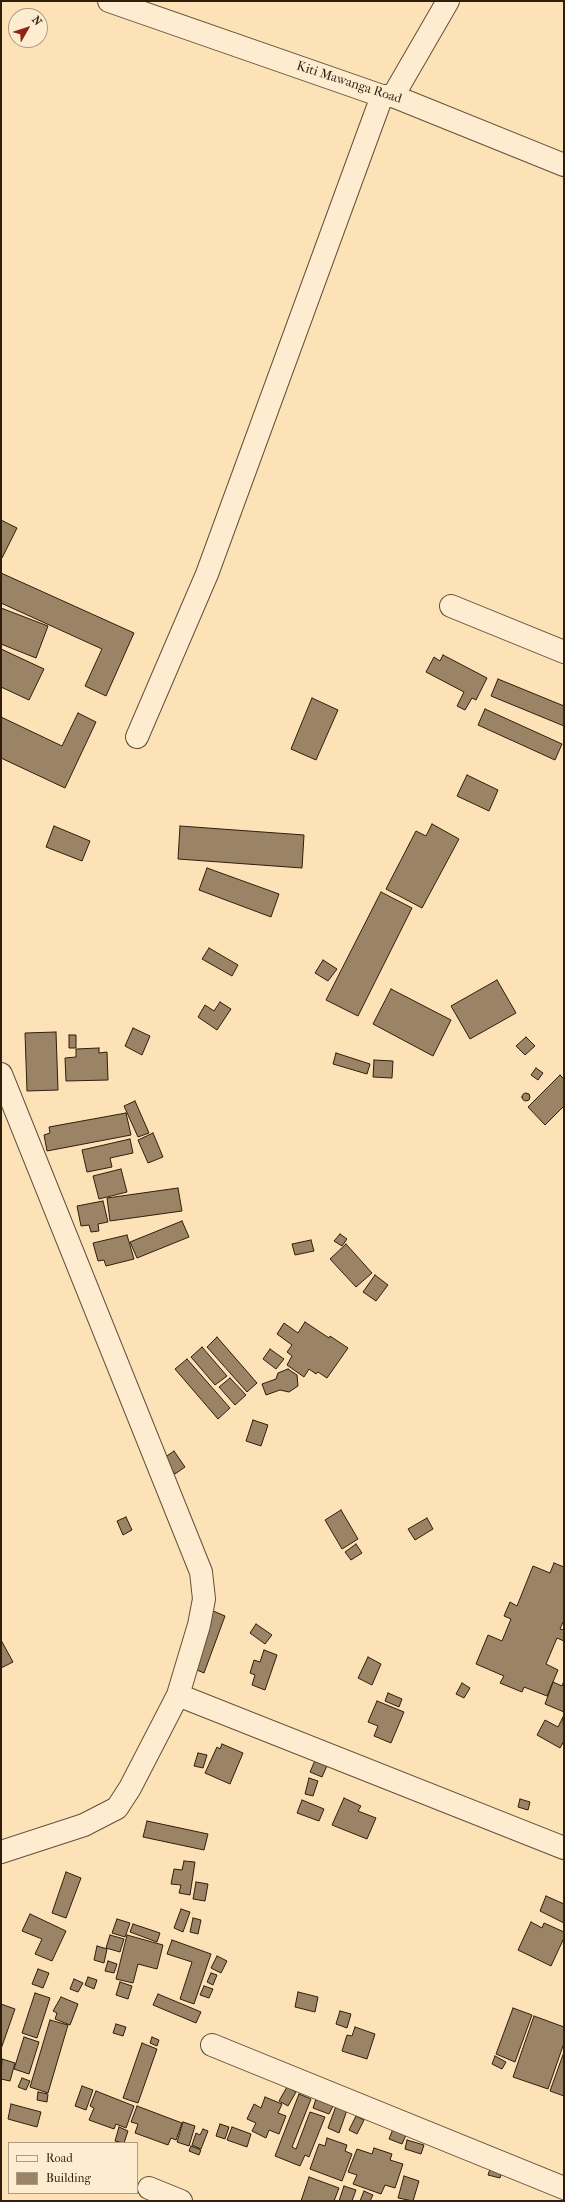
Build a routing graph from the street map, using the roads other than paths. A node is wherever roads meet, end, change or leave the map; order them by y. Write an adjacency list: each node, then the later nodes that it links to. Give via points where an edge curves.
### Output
1 (109, 1): 3 (street, Kiti Mawanga Road)
2 (448, 1): 3 (street)
3 (387, 96): 4 (street, Kiti Mawanga Road); 7 (street, via 207,574)
4 (564, 165)
5 (451, 606): 6 (street)
6 (564, 652)
7 (137, 737)
8 (1, 1074): 9 (street, via 200,1572 203,1606)
9 (178, 1695): 10 (street); 11 (street, via 117,1808 84,1825)
10 (564, 1848)
11 (1, 1852)
12 (212, 2045): 14 (street)
13 (149, 2188): 15 (street)
14 (564, 2188)
15 (181, 2201)

